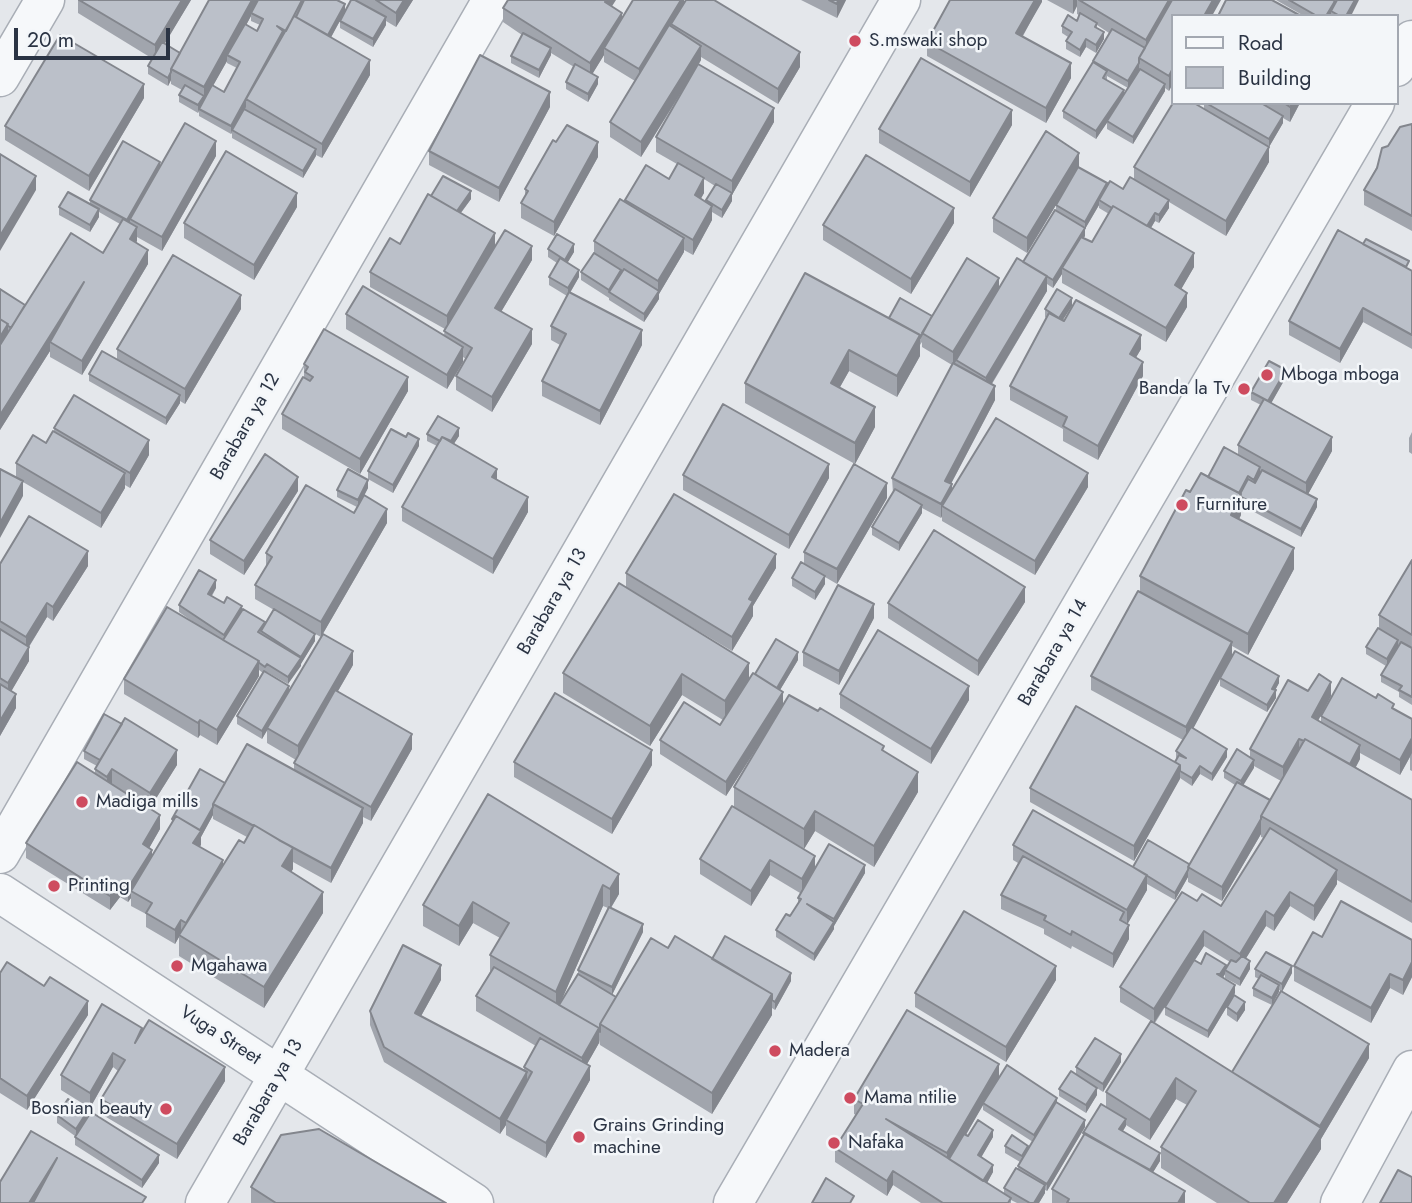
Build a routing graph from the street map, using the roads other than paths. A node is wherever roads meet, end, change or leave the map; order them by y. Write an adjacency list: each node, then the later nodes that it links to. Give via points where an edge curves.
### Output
1 (46, 0): 6 (street)
2 (492, 0): 8 (street, Barabara ya 12)
3 (901, 0): 11 (street, Barabara ya 13)
4 (1412, 40): 5 (street)
5 (1398, 63)
6 (0, 77)
7 (1374, 105): 14 (street, Barabara ya 14)
8 (0, 853)
9 (0, 893): 11 (street, Vuga Street)
10 (1412, 1070): 15 (street)
11 (280, 1074): 12 (street, Barabara ya 13); 13 (street, Vuga Street)
12 (205, 1203)
13 (474, 1203)
14 (733, 1203)
15 (1340, 1203)

